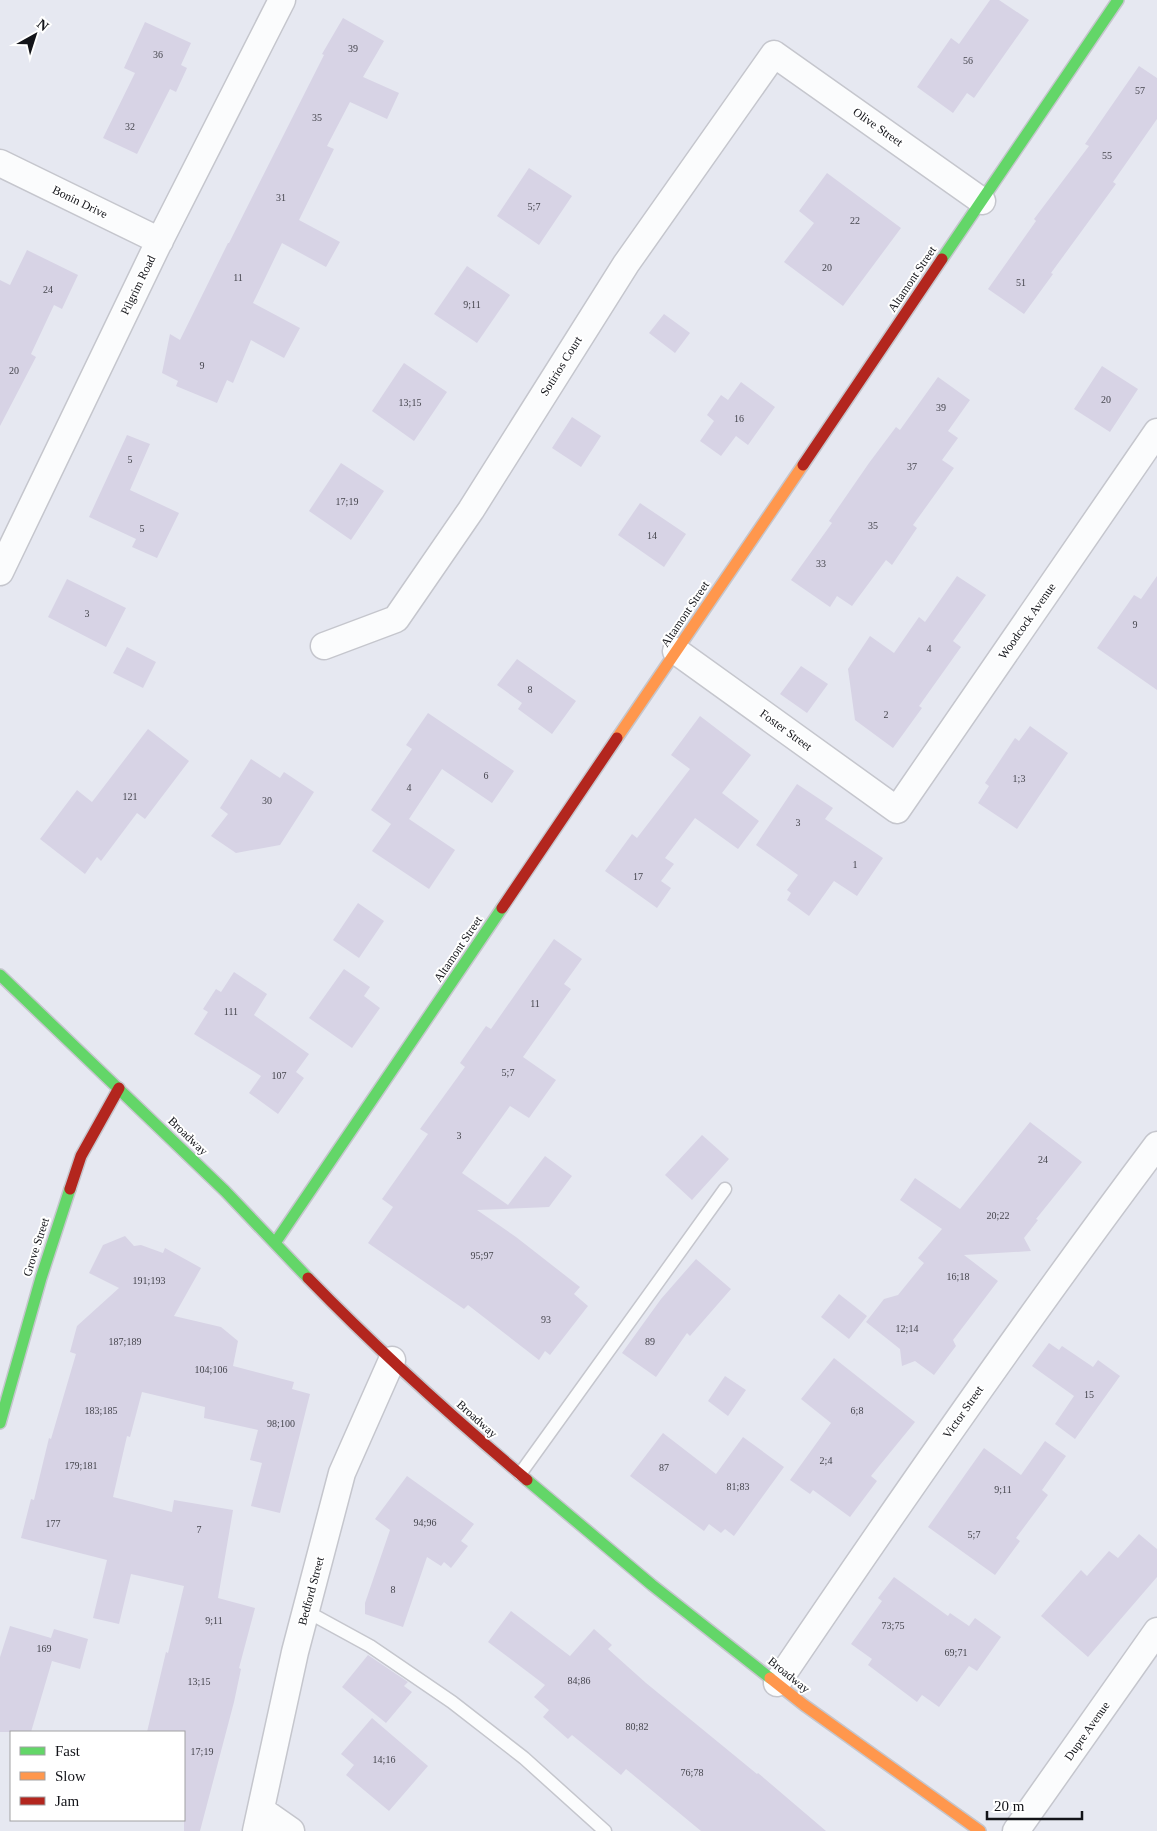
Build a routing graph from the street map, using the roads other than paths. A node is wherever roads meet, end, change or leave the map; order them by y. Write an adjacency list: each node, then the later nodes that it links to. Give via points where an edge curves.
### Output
1 (282, 0): 6 (street, Pilgrim Road)
2 (1118, 0): 5 (street, Altamont Street)
3 (774, 54): 5 (street, Olive Street); 9 (street, Sotirios Court, via 626,264 471,510 396,618)
4 (0, 162): 6 (street, Bonin Drive)
5 (982, 200): 10 (street, Altamont Street)
6 (160, 241): 8 (street, Pilgrim Road)
7 (1157, 432): 11 (street, Woodcock Avenue)
8 (0, 572)
9 (324, 646)
10 (676, 652): 11 (street, Foster Street); 16 (street, Altamont Street)
11 (897, 810)
12 (0, 975): 13 (street, Broadway)
13 (119, 1088): 16 (street, Broadway); 18 (street, Grove Street, via 81,1156 41,1278)
14 (1157, 1145): 22 (street, Victor Street, via 917,1477)
15 (725, 1189): 19 (lane)
16 (275, 1243): 17 (street, Broadway)
17 (392, 1360): 19 (street, Broadway); 20 (street, Bedford Street, via 342,1473)
18 (0, 1423)
19 (520, 1474): 22 (street, Broadway, via 652,1585)
20 (306, 1611): 23 (street, Bedford Street); 25 (lane, via 370,1646 452,1702 524,1758)
21 (1157, 1630): 27 (street, Dupre Avenue)
22 (777, 1683): 26 (street, Broadway)
23 (258, 1820): 24 (street)
24 (291, 1831)
25 (605, 1831)
26 (980, 1831)
27 (1016, 1831)

